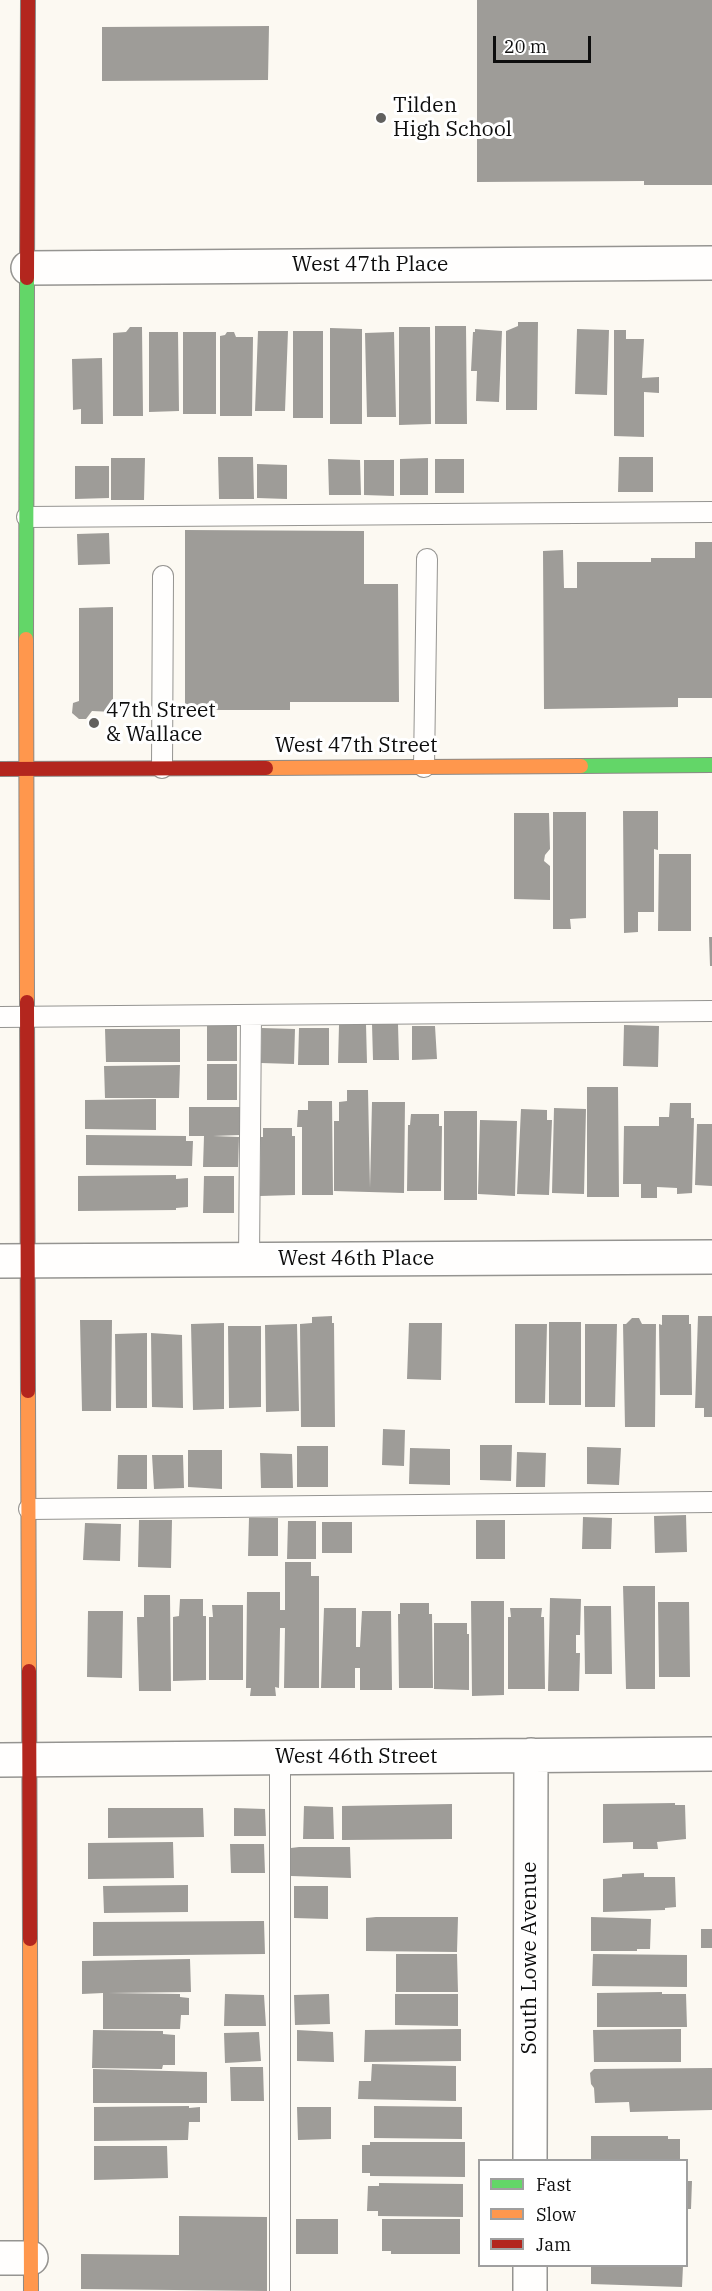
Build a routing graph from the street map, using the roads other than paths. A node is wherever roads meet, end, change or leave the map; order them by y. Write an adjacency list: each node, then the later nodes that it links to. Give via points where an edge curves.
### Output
1 (28, 0): 3 (street)
2 (712, 263): 3 (street, West 47th Place)
3 (28, 268): 5 (street)
4 (712, 512): 5 (lane)
5 (27, 517): 12 (street)
6 (427, 559): 9 (lane)
7 (163, 576): 10 (lane)
8 (712, 765): 9 (street, West 47th Street)
9 (424, 767): 10 (street, West 47th Street)
10 (162, 768): 12 (street, West 47th Street)
11 (0, 769): 12 (street, West 47th Street)
12 (26, 769): 16 (street)
13 (712, 1011): 14 (lane)
14 (251, 1015): 16 (lane); 18 (lane)
15 (0, 1017): 16 (lane)
16 (27, 1017): 19 (street)
17 (712, 1257): 18 (street, West 46th Place)
18 (249, 1260): 19 (street, West 46th Place)
19 (14, 1261): 21 (street)
20 (712, 1502): 21 (lane)
21 (29, 1509): 25 (street)
22 (712, 1754): 23 (street, West 46th Street)
23 (531, 1755): 24 (street, West 46th Street); 26 (street, South Lowe Avenue)
24 (280, 1757): 25 (street, West 46th Street); 30 (lane)
25 (15, 1760): 27 (street)
26 (530, 2159)
27 (15, 2258): 29 (street)
28 (530, 2267): 31 (street)
29 (31, 2291)
30 (280, 2291)
31 (530, 2291)

